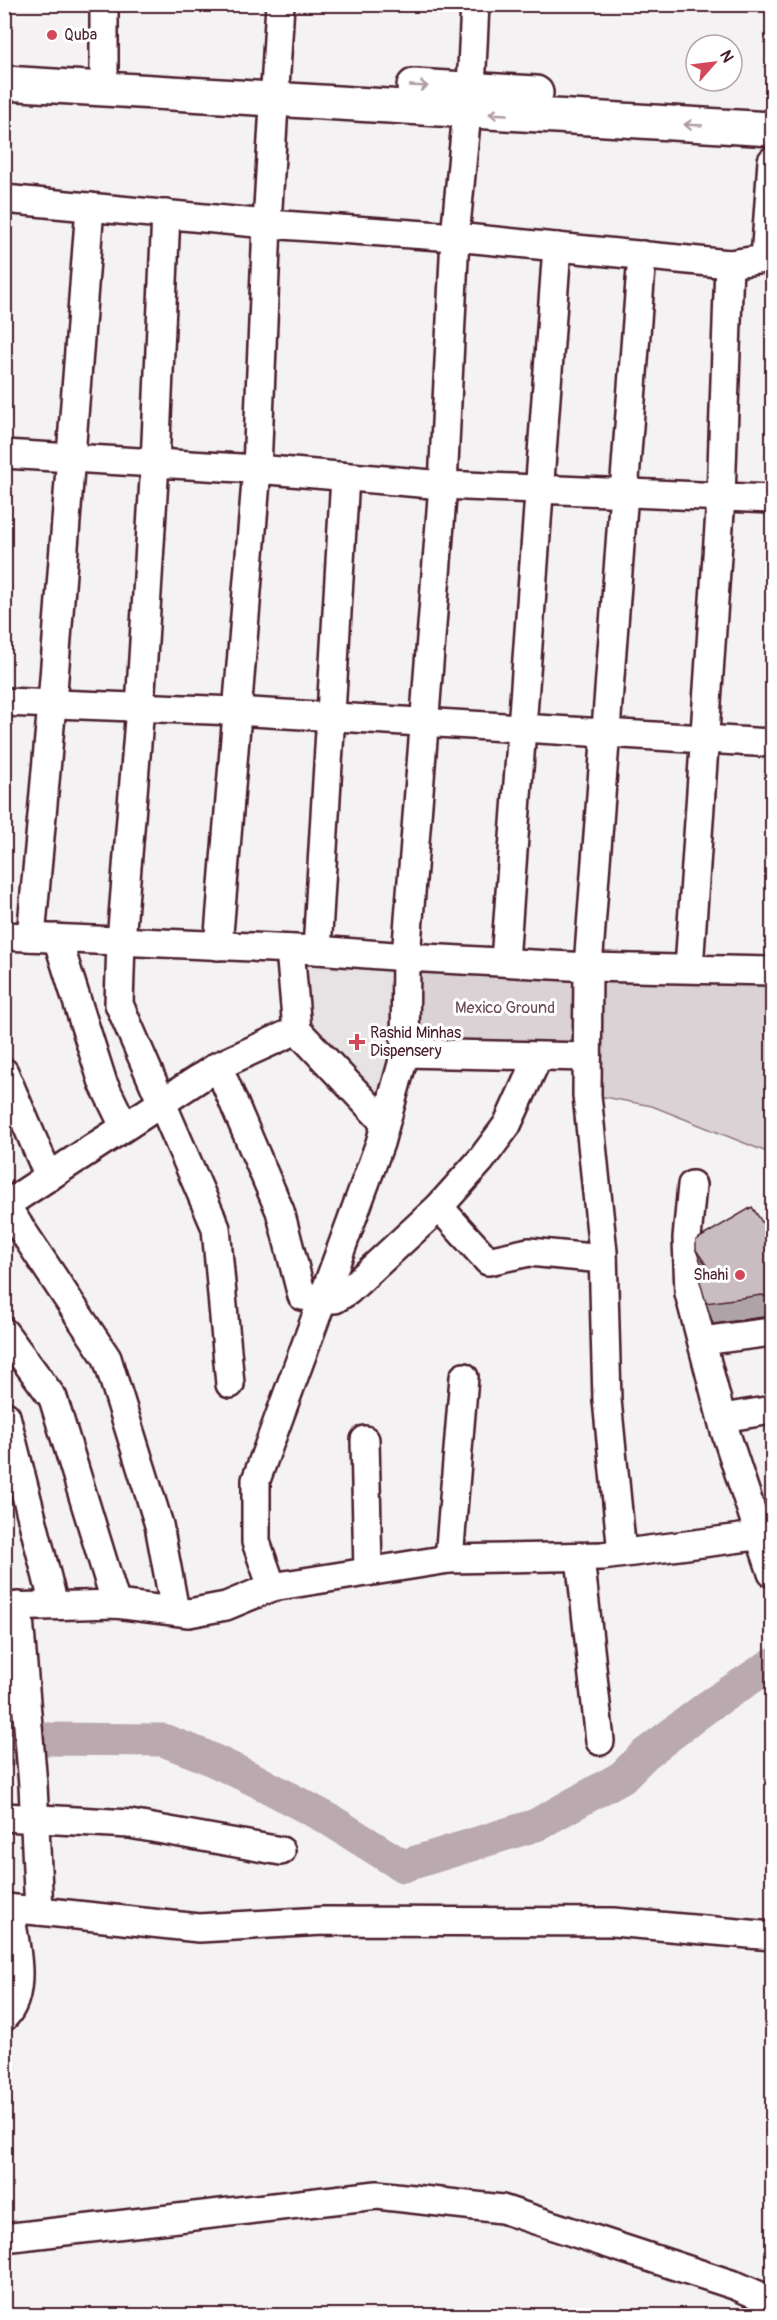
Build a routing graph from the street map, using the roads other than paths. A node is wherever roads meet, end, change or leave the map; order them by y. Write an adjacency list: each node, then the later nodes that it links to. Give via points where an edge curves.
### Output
1 (104, 4): 5 (street)
2 (280, 4): 7 (street)
3 (475, 4): 8 (street)
4 (4, 65): 5 (main road)
5 (104, 71): 7 (main road)
6 (4, 83): 7 (main road)
7 (275, 88): 8 (main road); 15 (street)
8 (469, 101): 9 (main road); 10 (main road, one-way to 8); 16 (street)
9 (772, 109)
10 (772, 129)
11 (772, 161): 19 (street, via 765,259)
12 (4, 199): 13 (street)
13 (90, 207): 14 (street); 21 (street)
14 (166, 214): 15 (street); 22 (street)
15 (267, 224): 16 (street); 23 (street)
16 (455, 237): 17 (street); 25 (street)
17 (557, 247): 18 (street); 26 (street)
18 (642, 255): 19 (street); 27 (street)
19 (729, 264): 28 (street)
20 (4, 454): 21 (street)
21 (70, 458): 22 (street); 31 (street)
22 (155, 463): 23 (street); 32 (street)
23 (257, 470): 24 (street); 33 (street)
24 (345, 477): 25 (street); 34 (street)
25 (443, 485): 26 (street); 35 (street)
26 (539, 489): 27 (street); 36 (street)
27 (624, 493): 28 (street); 37 (street)
28 (721, 497): 29 (street); 38 (street)
29 (772, 499)
30 (4, 702): 31 (street)
31 (52, 704): 32 (street); 41 (street)
32 (140, 707): 33 (street); 42 (street)
33 (236, 711): 34 (street); 43 (street)
34 (331, 717): 35 (street); 44 (street)
35 (424, 722): 36 (street); 45 (street)
36 (522, 729): 37 (street); 46 (street)
37 (606, 734): 38 (street); 47 (street)
38 (704, 740): 39 (street); 48 (street)
39 (772, 743)
40 (4, 936): 41 (street)
41 (44, 938): 42 (street); 58 (street)
42 (121, 941): 43 (street); 56 (street, via 119,1004)
43 (218, 946): 44 (street)
44 (304, 949): 45 (street); 50 (street)
45 (406, 957): 46 (street); 51 (street)
46 (505, 961): 47 (street)
47 (588, 967): 48 (street); 53 (street)
48 (689, 968): 49 (street)
49 (772, 971)
50 (297, 1030): 54 (street); 57 (street)
51 (405, 1053): 52 (street); 57 (street)
52 (538, 1057): 53 (street); 62 (street, via 507,1125)
53 (587, 1057): 63 (street, via 587,1095)
54 (218, 1066): 56 (street); 64 (street, via 280,1211 302,1296)
55 (4, 1072): 59 (street)
56 (160, 1102): 58 (street); 69 (street, via 216,1228)
57 (385, 1123): 64 (street)
58 (124, 1126): 59 (street)
59 (49, 1177): 61 (street)
60 (692, 1185): 67 (street, via 687,1238 689,1293)
61 (5, 1205): 84 (street, via 107,1358 159,1526)
62 (439, 1207): 63 (street, via 488,1261 529,1252); 64 (street, via 348,1291 335,1299)
63 (603, 1259): 75 (street, via 607,1400)
64 (322, 1299): 80 (street, via 256,1480 256,1542)
65 (4, 1332): 81 (street, via 53,1398)
66 (772, 1332): 67 (street)
67 (702, 1341): 72 (street)
68 (464, 1377): 77 (street)
69 (230, 1384)
70 (772, 1410): 72 (street)
71 (6, 1416): 82 (street)
72 (722, 1418): 74 (street)
73 (366, 1440): 78 (street)
74 (766, 1534): 75 (street); 79 (street)
75 (622, 1553): 76 (street)
76 (580, 1557): 77 (street); 87 (street)
77 (449, 1559): 78 (street)
78 (368, 1571): 80 (street)
79 (772, 1573)
80 (272, 1587): 84 (street, via 226,1606 189,1613)
81 (116, 1604): 82 (street); 84 (street)
82 (54, 1605): 83 (street)
83 (11, 1606): 85 (street)
84 (175, 1611)
85 (12, 1649): 86 (street)
86 (16, 1723): 89 (street)
87 (600, 1741)
88 (4, 1817): 89 (street)
89 (34, 1819): 90 (street, via 130,1824); 92 (street)
90 (282, 1851)
91 (7, 1908): 92 (street); 94 (street, via 18,1976 10,2012)
92 (39, 1911): 93 (street, via 199,1928 322,1921 602,1922)
93 (772, 1936)
94 (4, 2017)
95 (4, 2238): 96 (street, via 377,2195 502,2209)
96 (772, 2301)

